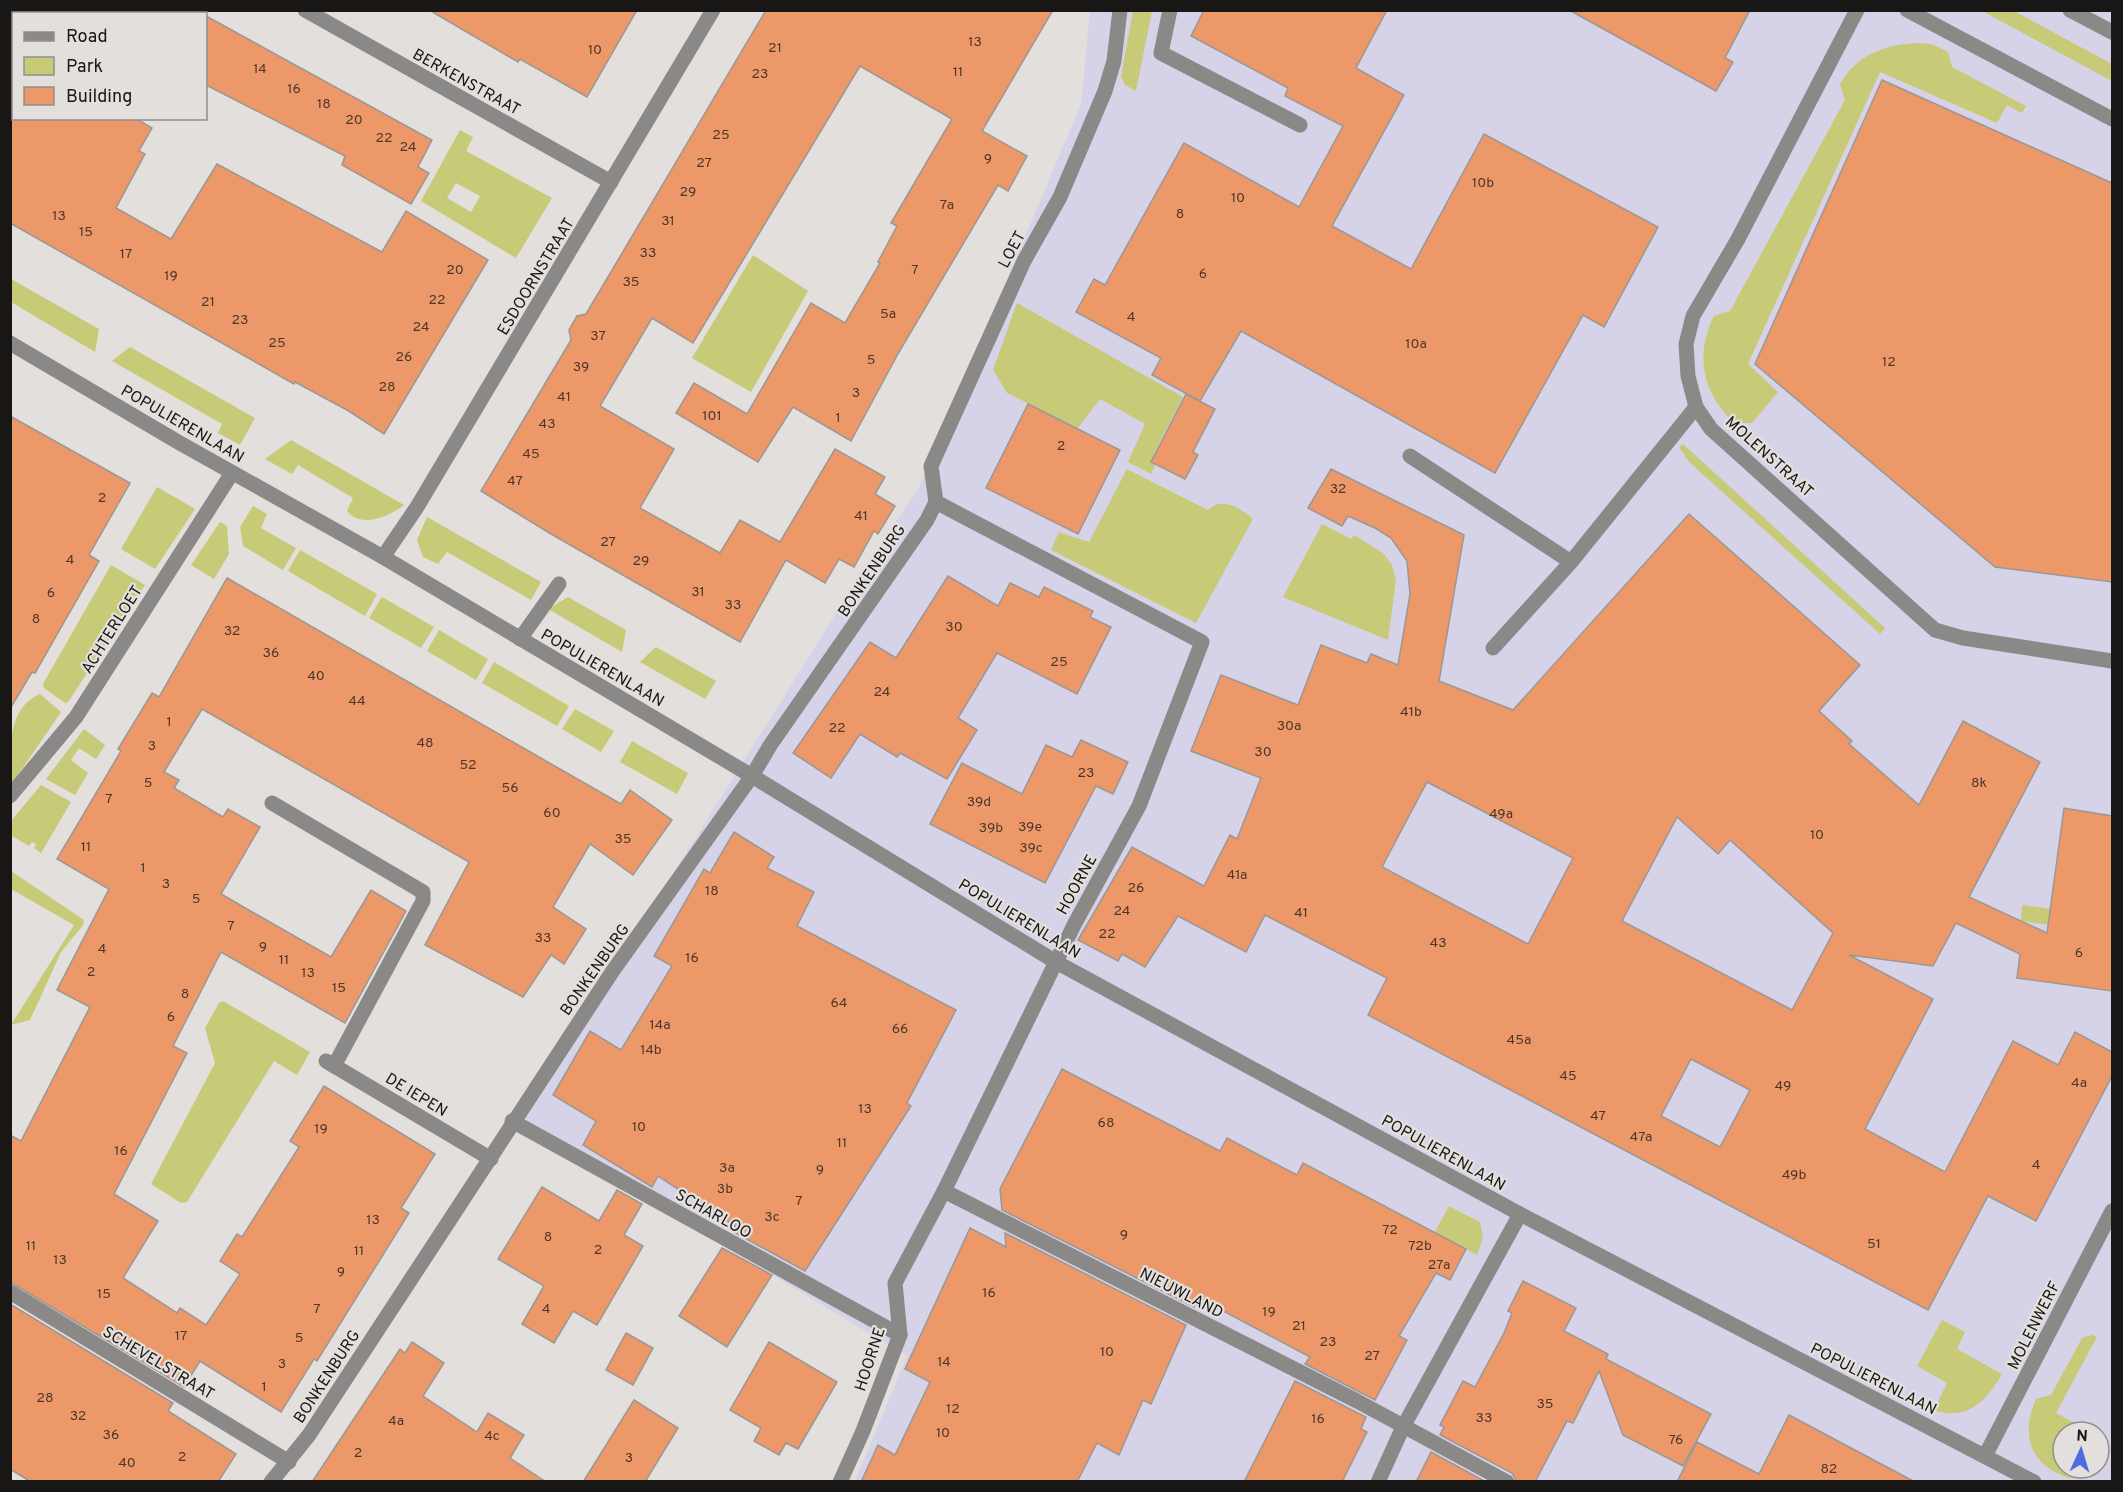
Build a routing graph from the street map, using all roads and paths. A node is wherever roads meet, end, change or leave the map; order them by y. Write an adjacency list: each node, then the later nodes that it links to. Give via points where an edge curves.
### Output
1 (305, 10): 11 (street, BERKENSTRAAT)
2 (713, 10): 11 (street, ESDOORNSTRAAT)
3 (1120, 10): 16 (street, LOET, via 1114,61 1105,90 1060,197 1024,261 931,466)
4 (1170, 10): 10 (street, via 1161,52)
5 (1857, 10): 13 (street, MOLENSTRAAT, via 1738,239 1693,316 1686,344 1688,376)
6 (1907, 10): 9 (street)
7 (2070, 10): 8 (street)
8 (2112, 32)
9 (2112, 119)
10 (1300, 125)
11 (612, 182): 17 (street, ESDOORNSTRAAT)
12 (10, 343): 15 (street, POPULIERENLAAN)
13 (1696, 406): 18 (street); 22 (street, MOLENSTRAAT, via 1712,429 1935,630 1963,638)
14 (1410, 456): 18 (street)
15 (232, 473): 17 (street, POPULIERENLAAN); 24 (street, ACHTERLOET, via 76,717)
16 (936, 502): 23 (street, BONKENBURG); 26 (street, HOORNE, via 1202,642 1139,806)
17 (383, 557): 20 (street, POPULIERENLAAN)
18 (1570, 562): 21 (street)
19 (559, 584): 20 (street)
20 (520, 639): 23 (street, POPULIERENLAAN)
21 (1493, 648)
22 (2112, 661)
23 (752, 776): 26 (street, POPULIERENLAAN); 27 (street, BONKENBURG)
24 (10, 796)
25 (272, 803): 28 (street, DE IEPEN, via 423,892 423,901 330,1063)
26 (1056, 962): 29 (street, HOORNE); 31 (street, POPULIERENLAAN)
27 (512, 1121): 28 (street, BONKENBURG); 33 (street, SCHARLOO)
28 (491, 1159): 36 (street, BONKENBURG)
29 (944, 1191): 33 (street, HOORNE, via 895,1283); 34 (street, NIEUWLAND)
30 (2112, 1211): 35 (street, MOLENWERF)
31 (1520, 1214): 34 (street); 35 (street, POPULIERENLAAN)
32 (10, 1292): 36 (street, SCHEVELSTRAAT)
33 (900, 1335): 38 (street, HOORNE)
34 (1403, 1427): 39 (street); 40 (street, NIEUWLAND)
35 (1985, 1456): 41 (street, POPULIERENLAAN)
36 (289, 1462): 37 (street, BONKENBURG)
37 (271, 1482)
38 (840, 1482)
39 (1378, 1482)
40 (1508, 1482)
41 (2034, 1482)

